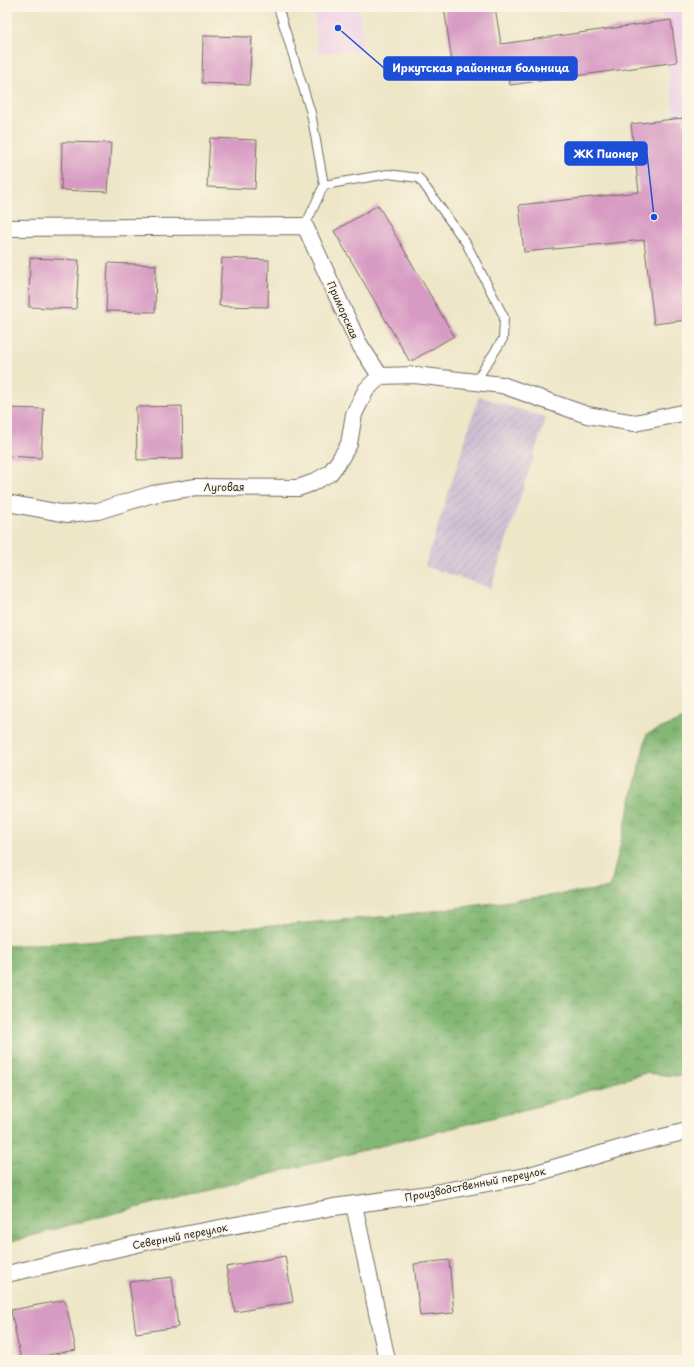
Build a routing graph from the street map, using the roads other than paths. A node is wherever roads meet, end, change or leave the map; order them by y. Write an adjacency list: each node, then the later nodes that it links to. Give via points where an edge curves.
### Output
1 (278, 7): 2 (lane, via 311,113)
2 (324, 185): 3 (lane); 6 (lane, via 388,174 419,178 466,242 504,317 503,339)
3 (305, 226): 4 (street); 5 (street, Приморская, via 358,342)
4 (7, 228)
5 (380, 376): 6 (street, via 415,376); 8 (street, Луговая, via 366,390 354,414 349,444 339,461 330,473 298,488 196,487 153,494 98,511 67,514)
6 (475, 382): 7 (street, via 502,385 587,414 635,423)
7 (687, 412)
8 (7, 503)
9 (687, 1131): 10 (street, Производственный переулок, via 530,1175)
10 (354, 1205): 11 (street, Северный переулок, via 150,1241); 12 (street)
11 (7, 1274)
12 (388, 1360)

